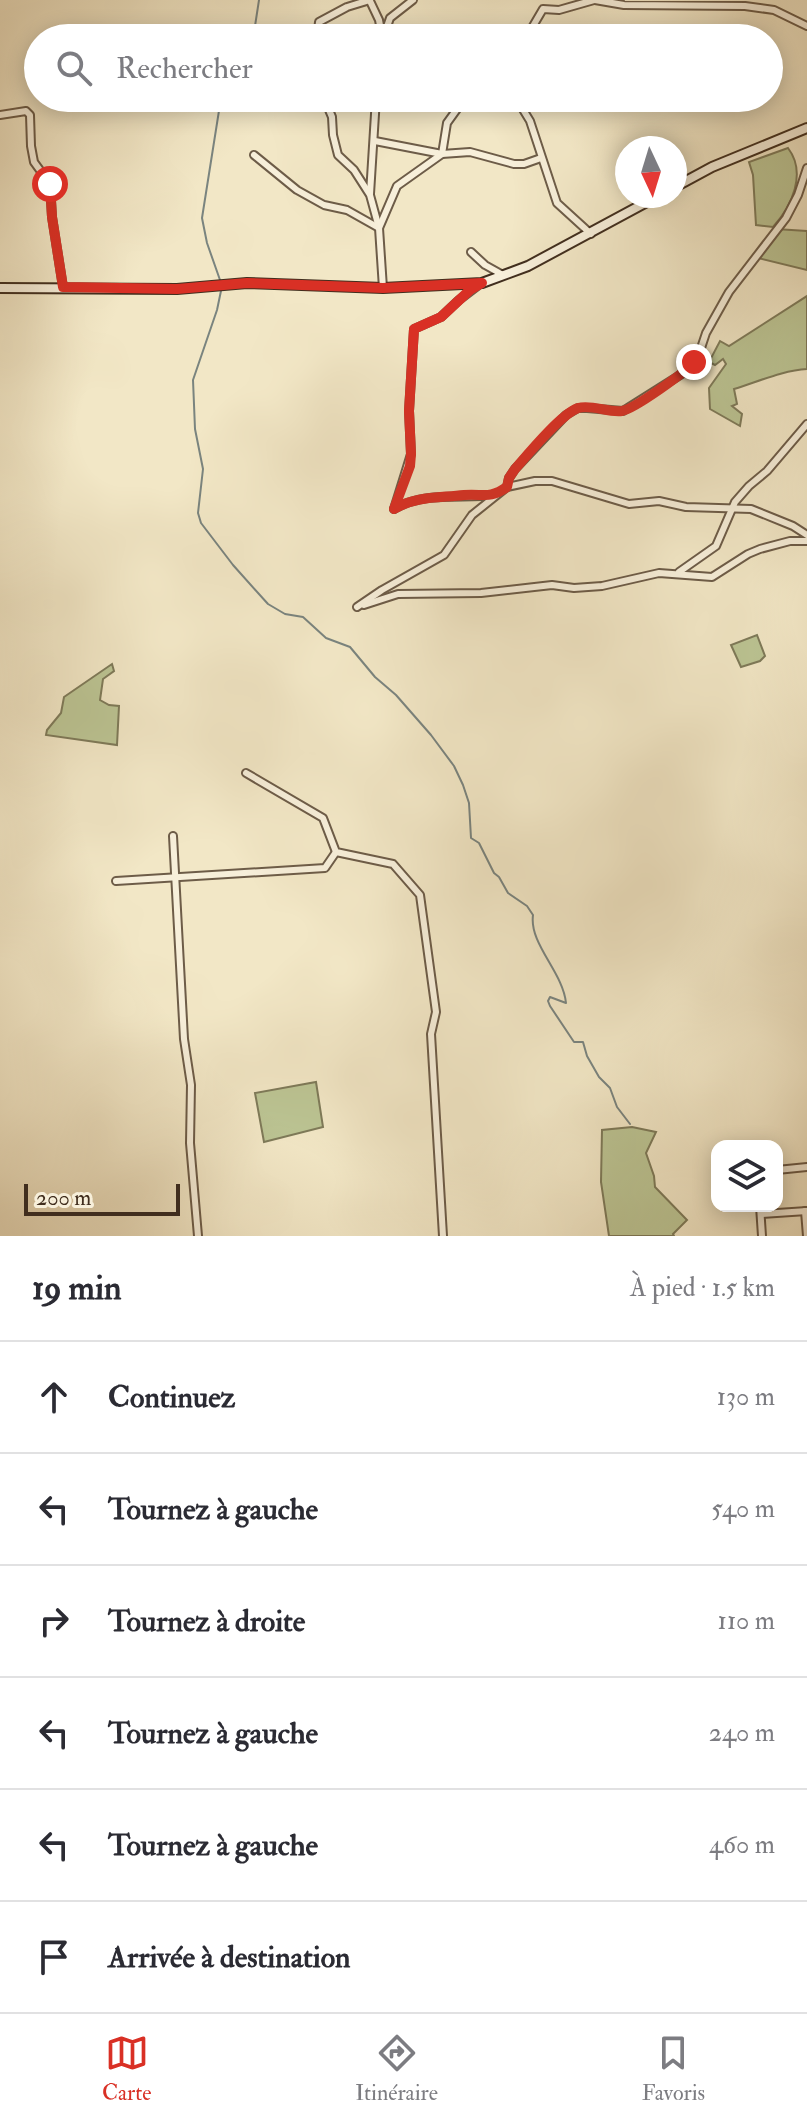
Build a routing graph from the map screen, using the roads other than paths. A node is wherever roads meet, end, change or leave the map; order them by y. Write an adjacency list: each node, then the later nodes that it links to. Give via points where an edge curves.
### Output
1 (370, 0): 4 (street); 5 (street)
2 (413, 0): 6 (street)
3 (595, 0): 7 (street, via 543,9); 8 (street, via 745,6 774,10)
4 (319, 24)
5 (380, 24)
6 (387, 24)
7 (534, 24)
8 (807, 26)
9 (24, 111): 15 (street)
10 (27, 112): 30 (street, via 34,162 50,184)
11 (330, 112): 23 (street, via 338,155)
12 (376, 112): 17 (street)
13 (455, 112): 18 (street, via 447,123)
14 (525, 112): 20 (street)
15 (0, 115)
16 (807, 128): 22 (street)
17 (375, 141): 18 (street); 23 (street)
18 (442, 154): 20 (street, via 470,152 520,165); 25 (street, via 397,186)
19 (254, 155): 25 (street, via 297,190)
20 (541, 158): 26 (street, via 557,203)
21 (807, 168): 34 (street, via 786,218 729,292 688,370 623,411 578,408 566,415 515,469)
22 (687, 181)
23 (370, 195): 25 (street)
24 (637, 208): 26 (street)
25 (379, 228): 32 (street)
26 (591, 234): 28 (street)
27 (471, 252): 28 (street)
28 (505, 276): 29 (street)
29 (482, 283): 32 (street); 35 (street, via 441,317 414,329 410,466 394,509 431,497)
30 (63, 287): 31 (street); 32 (street, via 177,289 247,283)
31 (0, 288)
32 (383, 288)
33 (807, 424): 36 (street)
34 (507, 487): 35 (street); 36 (street, via 552,481 629,504)
35 (495, 495): 38 (street, via 472,515 444,555 357,607 398,594 578,588)
36 (733, 507): 37 (street, via 764,513); 38 (street, via 716,546)
37 (807, 538): 38 (street, via 760,549 712,577)
38 (678, 573)
39 (246, 773): 41 (street, via 323,818)
40 (173, 836): 42 (street)
41 (336, 852): 42 (street, via 325,868); 50 (street, via 393,864 420,895 436,1012 431,1034)
42 (175, 877): 43 (street); 49 (street)
43 (116, 881)
44 (807, 1167): 45 (street)
45 (783, 1169)
46 (783, 1210): 47 (street)
47 (806, 1211): 52 (street)
48 (761, 1212): 51 (street)
49 (198, 1236)
50 (443, 1236)
51 (762, 1236)
52 (807, 1236)

